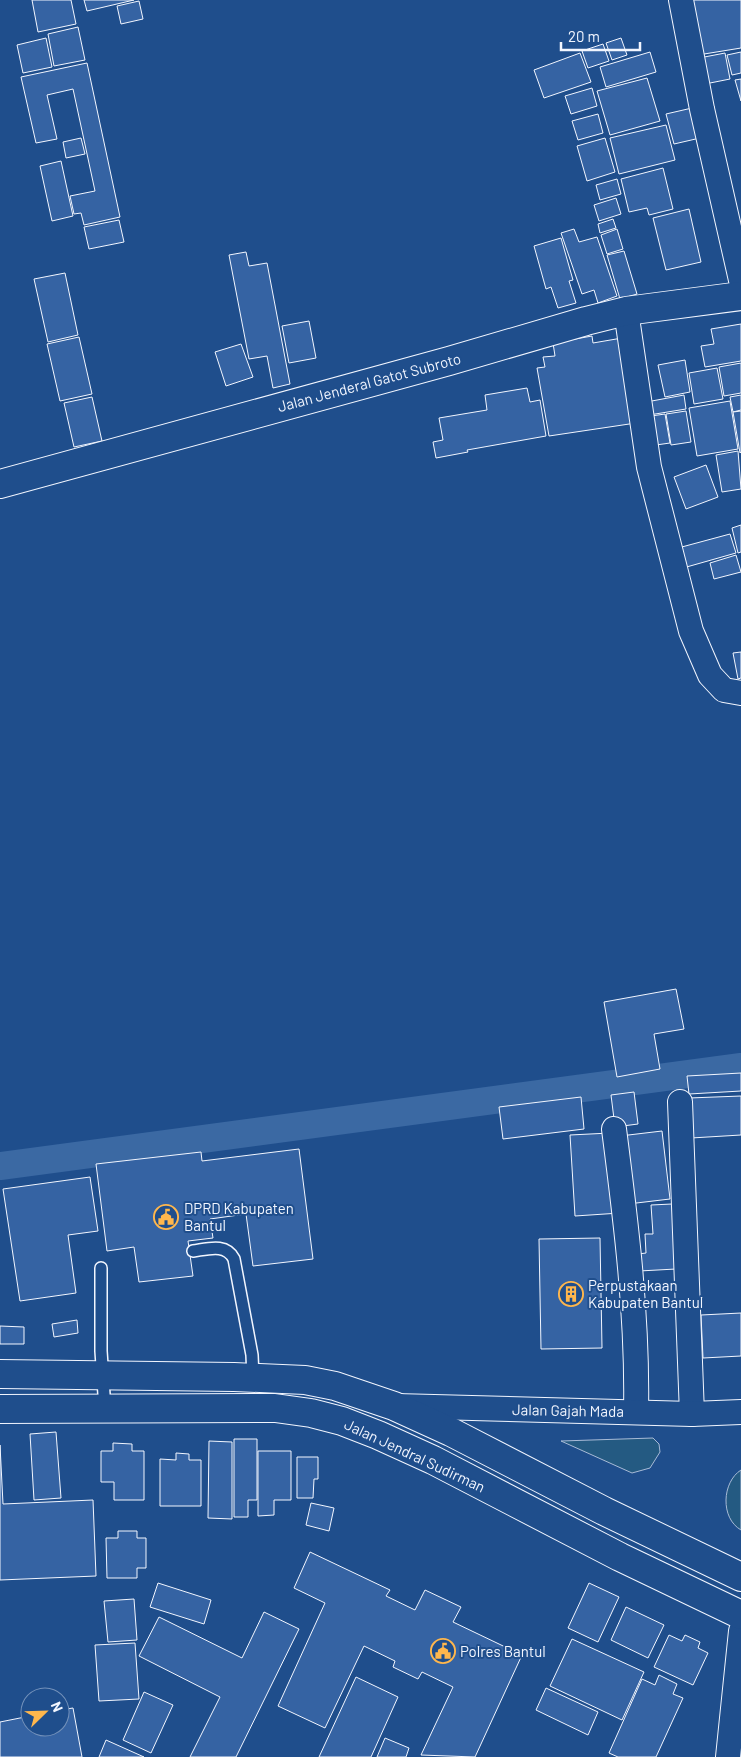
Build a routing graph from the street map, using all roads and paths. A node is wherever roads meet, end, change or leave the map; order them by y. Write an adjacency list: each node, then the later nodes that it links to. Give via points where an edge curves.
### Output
1 (681, 0): 2 (street)
2 (741, 280)
3 (741, 296): 4 (main road, Jalan Jenderal Gatot Subroto)
4 (626, 310): 5 (main road, Jalan Jenderal Gatot Subroto); 6 (street, via 649,467 691,631 710,675 724,690)
5 (0, 484)
6 (741, 693)
7 (680, 1102): 19 (street)
8 (614, 1129): 17 (street, via 626,1219 637,1379)
9 (193, 1251): 13 (lane, via 225,1248 231,1252 249,1336)
10 (101, 1268): 12 (lane)
11 (0, 1374): 12 (main road, Jalan Jendral Sudirman)
12 (103, 1375): 13 (main road, Jalan Jendral Sudirman); 16 (lane)
13 (253, 1378): 14 (main road, Jalan Jendral Sudirman, via 305,1380 335,1386)
14 (394, 1406): 17 (street, Jalan Gajah Mada); 20 (main road, Jalan Jendral Sudirman, via 452,1432)
15 (0, 1409): 16 (main road, Jalan Jendral Sudirman)
16 (105, 1409): 20 (main road, Jalan Jendral Sudirman, via 275,1408 311,1413 342,1421)
17 (636, 1412): 19 (street, Jalan Gajah Mada)
18 (741, 1412): 19 (street, Jalan Gajah Mada)
19 (692, 1414)
20 (597, 1526): 21 (main road, Jalan Jendral Sudirman); 22 (main road, Jalan Jendral Sudirman)
21 (741, 1577)
22 (741, 1615)
23 (741, 1630): 24 (street)
24 (728, 1757)

